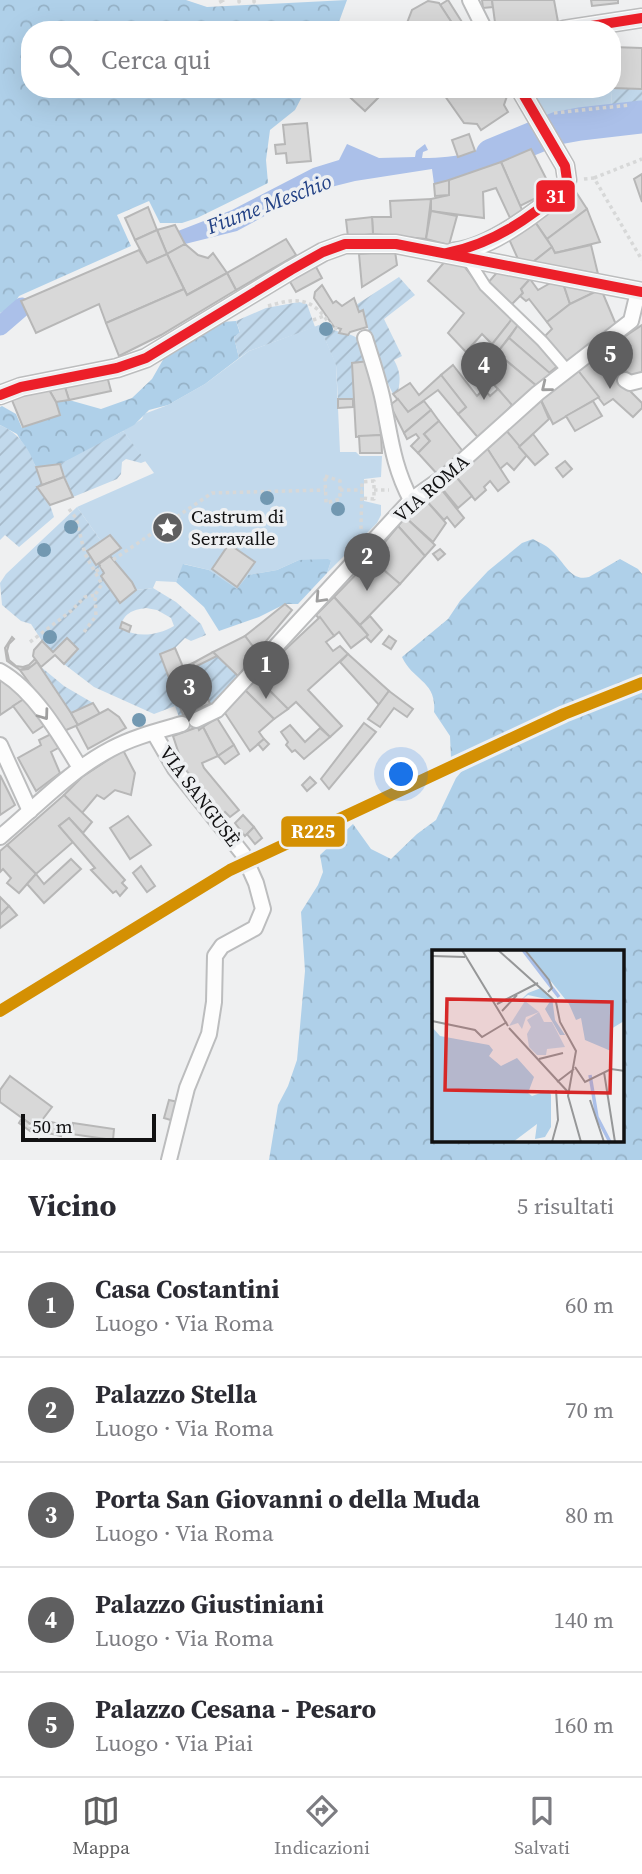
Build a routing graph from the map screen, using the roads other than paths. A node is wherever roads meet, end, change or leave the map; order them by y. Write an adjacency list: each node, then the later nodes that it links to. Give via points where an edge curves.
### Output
1 (470, 0): 3 (street)
2 (642, 18): 4 (street)
3 (480, 21)
4 (621, 21)
5 (527, 98): 6 (street, via 565,166 566,184)
6 (501, 235): 7 (street, via 483,245); 9 (street, via 501,247)
7 (447, 253): 8 (street); 15 (street, via 396,244 333,247 146,358)
8 (472, 258): 9 (street); 12 (street, via 485,286)
9 (513, 266): 10 (street)
10 (640, 292): 12 (street, VIA ROMA, via 631,321 602,348)
11 (365, 338): 16 (street, via 394,461)
12 (567, 370): 16 (street, VIA ROMA, one-way to 16, via 449,473)
13 (625, 380): 14 (street)
14 (642, 380)
15 (0, 395)
16 (411, 500): 18 (street, VIA ROMA, one-way to 18, via 217,710)
17 (0, 671): 20 (street, one-way to 20, via 27,691)
18 (155, 733): 20 (street, VIA ROMA, via 113,748); 23 (street, VIA SANGUSÈ, via 175,769 243,854 262,909 255,928 222,946 215,956 209,1034 187,1088)
19 (0, 745): 21 (street)
20 (80, 768): 21 (street, VIA ROMA)
21 (30, 811): 22 (street, VIA ROMA)
22 (0, 837)
23 (169, 1160)

